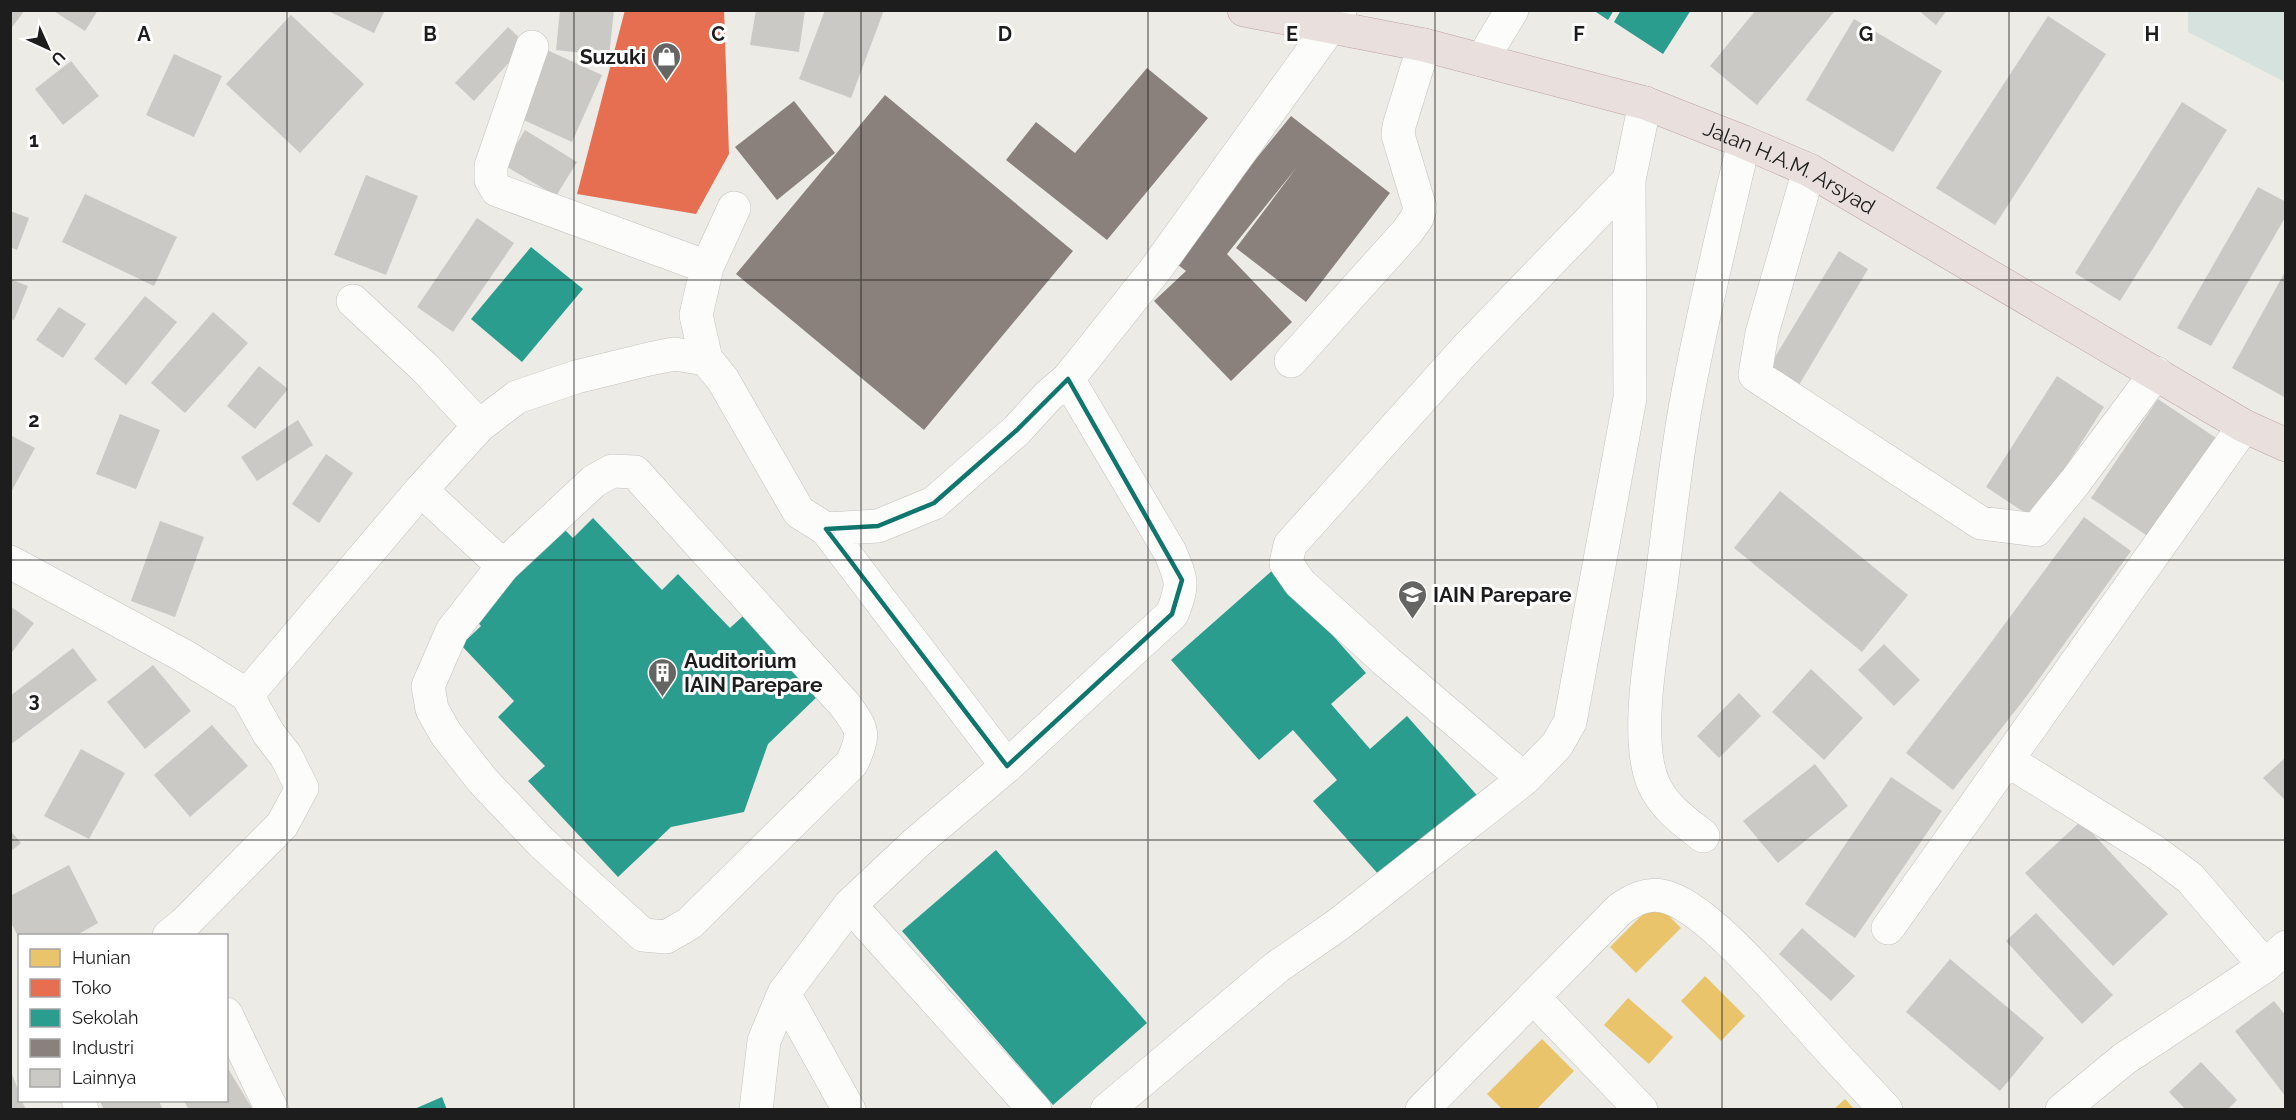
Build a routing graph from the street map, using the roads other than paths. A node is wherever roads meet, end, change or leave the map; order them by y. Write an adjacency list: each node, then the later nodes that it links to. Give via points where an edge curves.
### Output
1 (1244, 10): 3 (highway, Jalan H.A.M. Arsyad)
2 (1512, 10): 6 (street)
3 (1335, 19): 4 (highway, Jalan H.A.M. Arsyad); 17 (street, via 1155,270)
4 (1424, 45): 6 (highway, Jalan H.A.M. Arsyad); 15 (street, via 1398,135 1420,208 1417,218)
5 (532, 46): 12 (street, via 491,166 491,180 497,190)
6 (1482, 60): 7 (highway, Jalan H.A.M. Arsyad)
7 (1645, 103): 8 (highway, Jalan H.A.M. Arsyad); 10 (street)
8 (1744, 142): 9 (highway, Jalan H.A.M. Arsyad); 29 (street, via 1686,401 1646,714 1646,754 1654,784 1671,811)
9 (1809, 170): 16 (highway, Jalan H.A.M. Arsyad); 16 (street, via 1762,333 1755,375 1981,523 2036,530)
10 (1629, 180): 28 (street, via 1630,398 1570,723 1557,745); 28 (street, via 1464,350 1290,545 1286,563 1300,583)
11 (734, 208): 12 (street)
12 (707, 267): 14 (street, via 696,315)
13 (352, 301): 18 (street, via 425,368)
14 (706, 359): 18 (street, via 674,354 576,378 517,397); 22 (street, via 723,380 799,512)
15 (1291, 361)
16 (2156, 373): 19 (highway, Jalan H.A.M. Arsyad)
17 (1068, 379): 22 (street, via 934,503 878,526); 27 (street, via 1170,552 1182,580 1180,595 1172,614)
18 (479, 426): 21 (street)
19 (2244, 426): 20 (highway, Jalan H.A.M. Arsyad); 26 (street)
20 (2286, 445)
21 (421, 490): 24 (street); 25 (street)
22 (826, 529): 27 (street)
23 (10, 562): 25 (street, via 184,656)
24 (503, 566): 24 (street, via 452,631 429,686 432,709 446,734 483,781 541,842 643,935 666,938 690,923 852,763 862,740 858,723 635,472 612,471 594,481)
25 (247, 695): 32 (street, via 302,788 282,825)
26 (2007, 760): 31 (street); 33 (street, via 2155,852 2190,878 2217,908)
27 (1007, 766): 30 (street)
28 (1524, 779): 42 (street, via 1339,924 1277,967)
29 (1703, 836)
30 (850, 905): 34 (street); 41 (street)
31 (1888, 928)
32 (181, 932)
33 (2275, 956): 45 (street, via 2124,1059)
34 (784, 993): 39 (street, via 764,1041); 40 (street)
35 (1533, 997): 37 (street); 43 (street); 44 (street, via 1620,909 1636,898 1662,895 1704,918)
36 (228, 1018): 38 (street)
37 (1427, 1107)
38 (272, 1110)
39 (756, 1110)
40 (849, 1110)
41 (1035, 1110)
42 (1107, 1110)
43 (1641, 1110)
44 (1886, 1110)
45 (2062, 1110)

